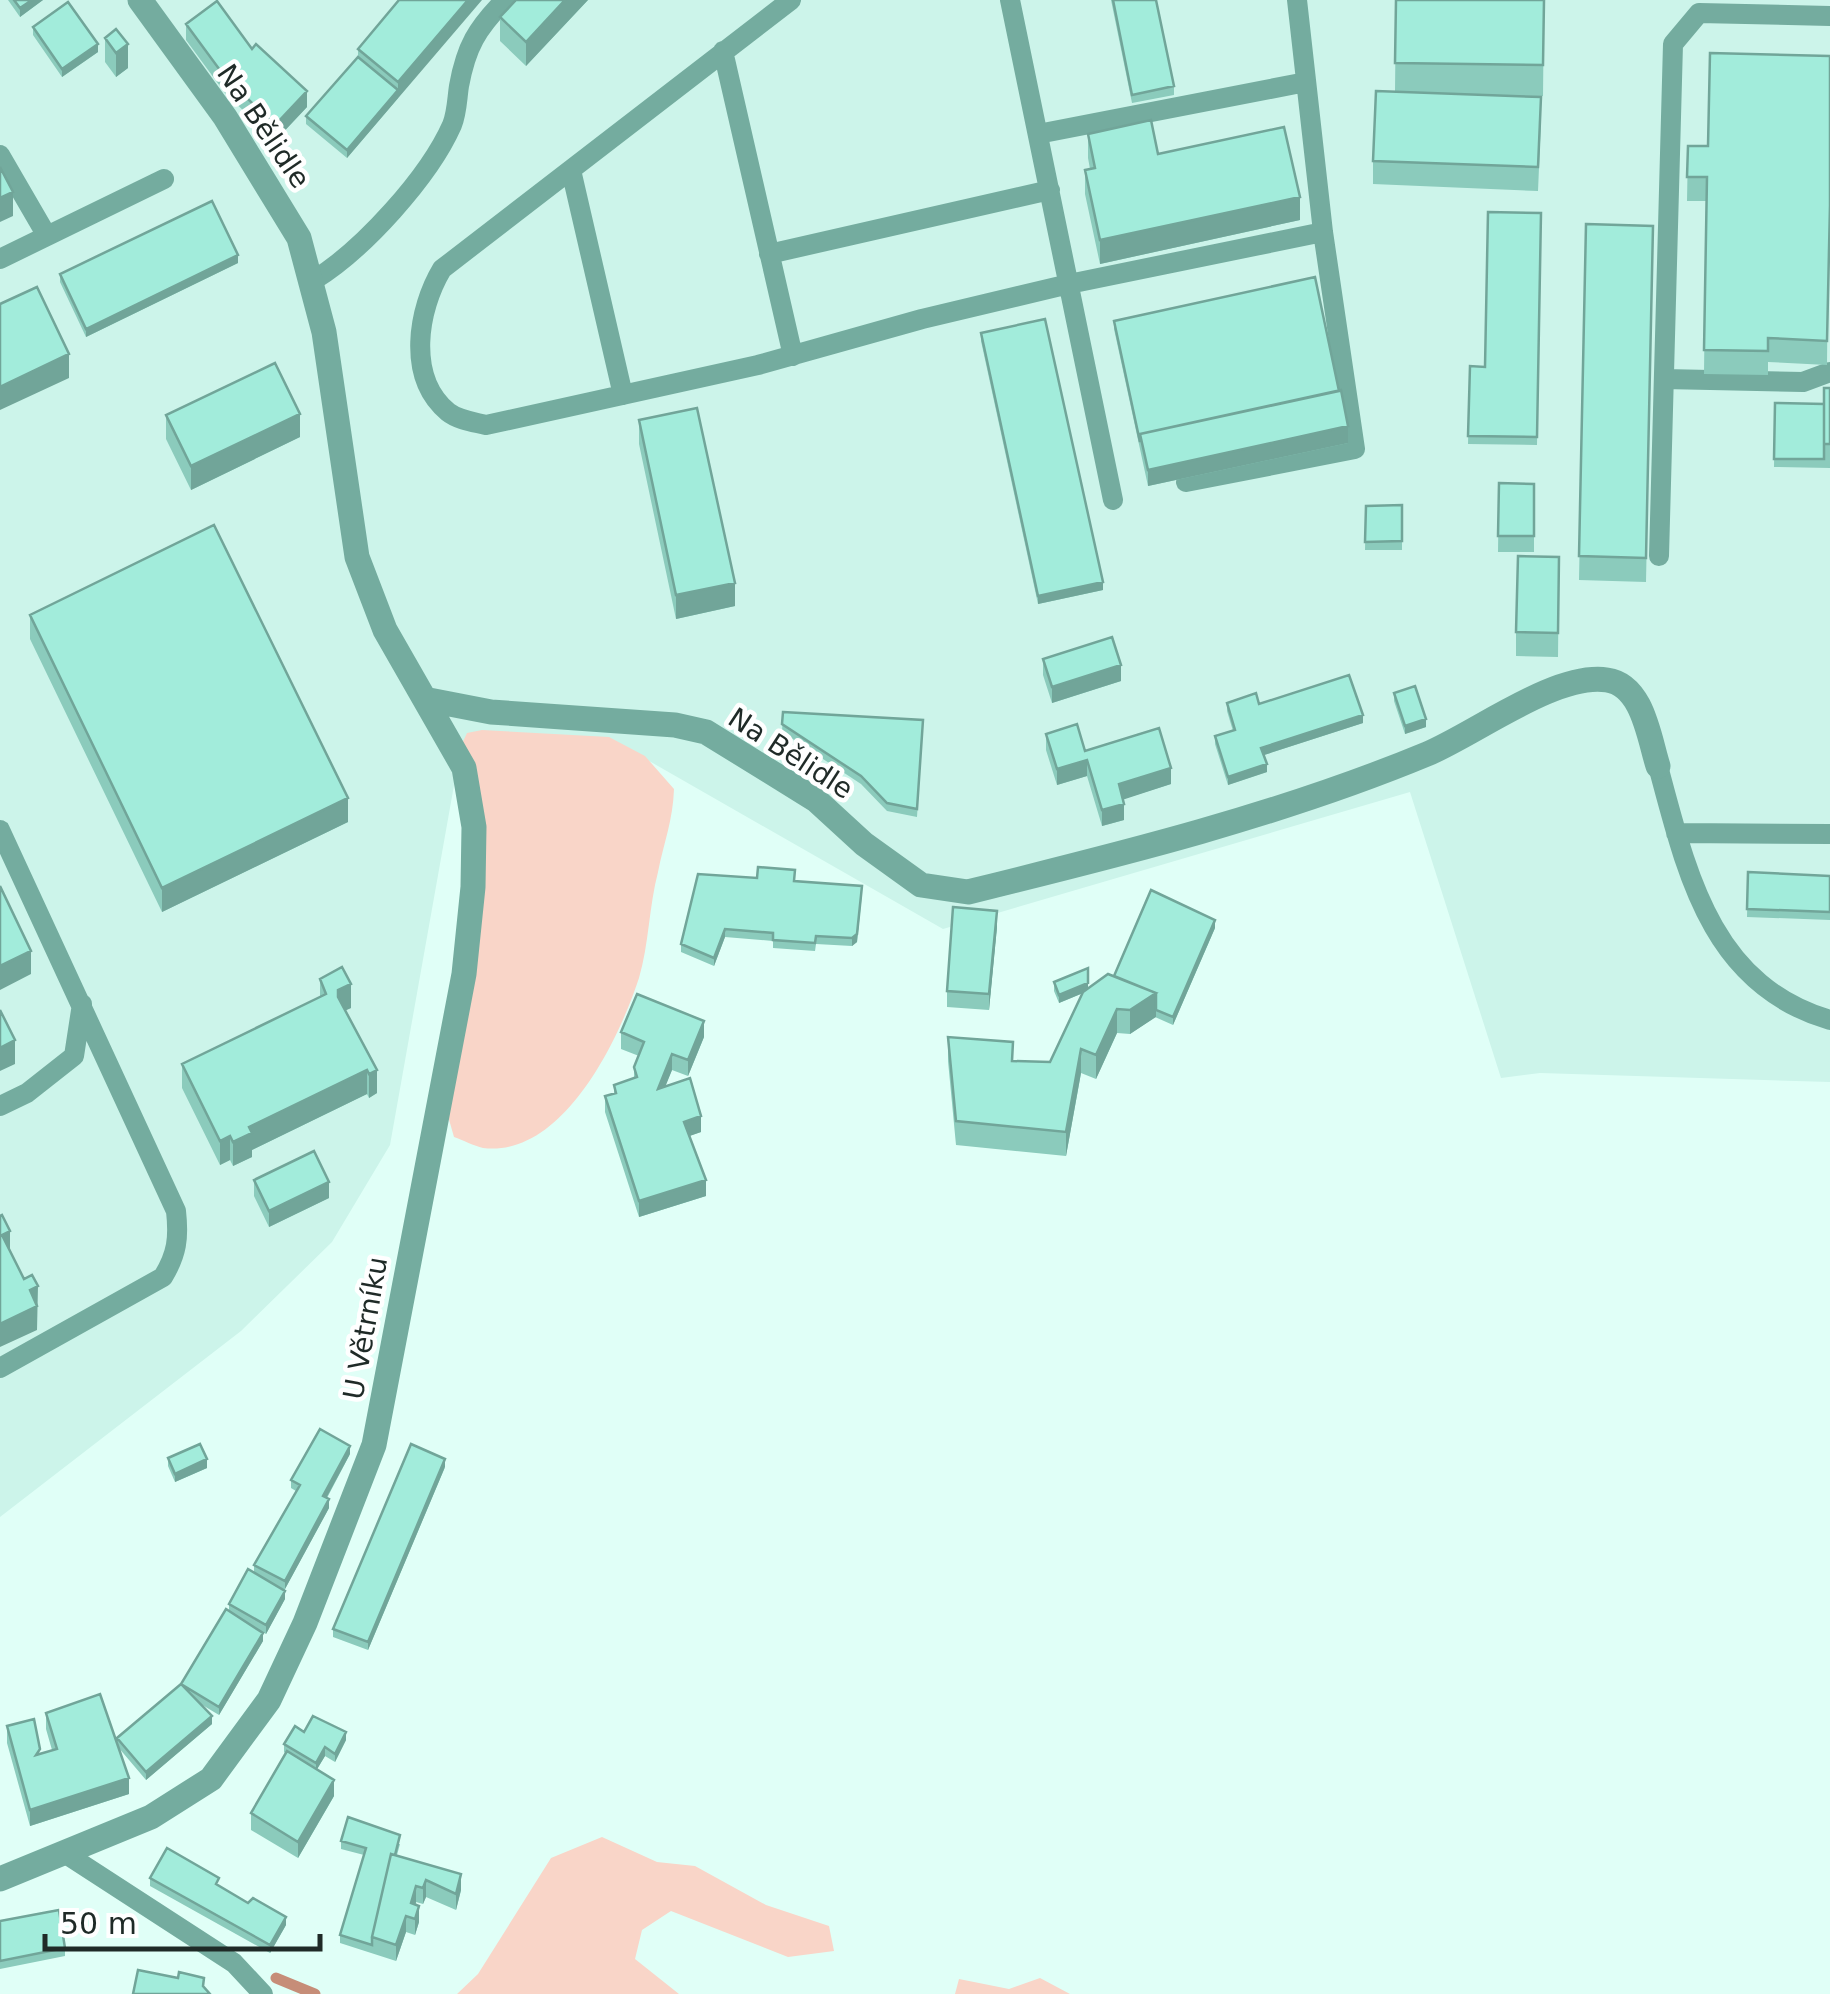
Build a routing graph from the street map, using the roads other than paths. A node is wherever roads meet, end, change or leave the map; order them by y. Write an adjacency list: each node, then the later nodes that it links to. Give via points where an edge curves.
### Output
1 (505, 0): 18 (lane, via 465,50 454,122 428,168 355,248)
2 (791, 0): 7 (lane)
3 (1010, 0): 9 (lane)
4 (1297, 0): 8 (lane)
5 (149, 3): 18 (street, Na Bělidle, via 281,203)
6 (1830, 16): 22 (lane, via 1698,14 1673,44)
7 (723, 51): 11 (lane); 16 (lane)
8 (1306, 82): 9 (lane); 14 (lane)
9 (1038, 134): 13 (lane)
10 (0, 155): 15 (lane)
11 (570, 170): 23 (lane); 23 (lane, via 442,270 420,320 424,366 448,412 486,425)
12 (164, 179): 15 (lane)
13 (1050, 190): 16 (lane); 19 (lane)
14 (1323, 232): 19 (lane); 24 (lane, via 1355,449)
15 (47, 236): 17 (lane)
16 (769, 254): 20 (lane)
17 (0, 259)
18 (314, 280): 27 (street, Na Bělidle, via 357,557 385,630)
19 (1069, 284): 20 (lane); 25 (lane)
20 (793, 356): 23 (lane)
21 (1830, 372): 22 (lane, via 1803,382)
22 (1664, 379): 26 (lane)
23 (623, 395)
24 (1186, 482)
25 (1113, 500)
26 (1660, 556)
27 (429, 700): 28 (street, Na Bělidle, via 706,732 816,800 920,885 968,892 1327,792 1472,735 1576,681 1623,686 1642,713); 36 (street, U Větrníku, via 464,768 474,827 474,887 464,974 374,1444 268,1700 211,1778 151,1817)
28 (1658, 766): 30 (lane)
29 (0, 830): 32 (lane)
30 (1676, 833): 31 (lane); 33 (lane, via 1730,956 1782,1001)
31 (1830, 834)
32 (82, 1004): 34 (lane, via 74,1056); 35 (lane, via 176,1210 179,1236 162,1277)
33 (1830, 1020)
34 (0, 1106)
35 (0, 1368)
36 (66, 1854): 37 (street, U Větrníku); 38 (lane, via 234,1963)
37 (0, 1879)
38 (263, 1994)

